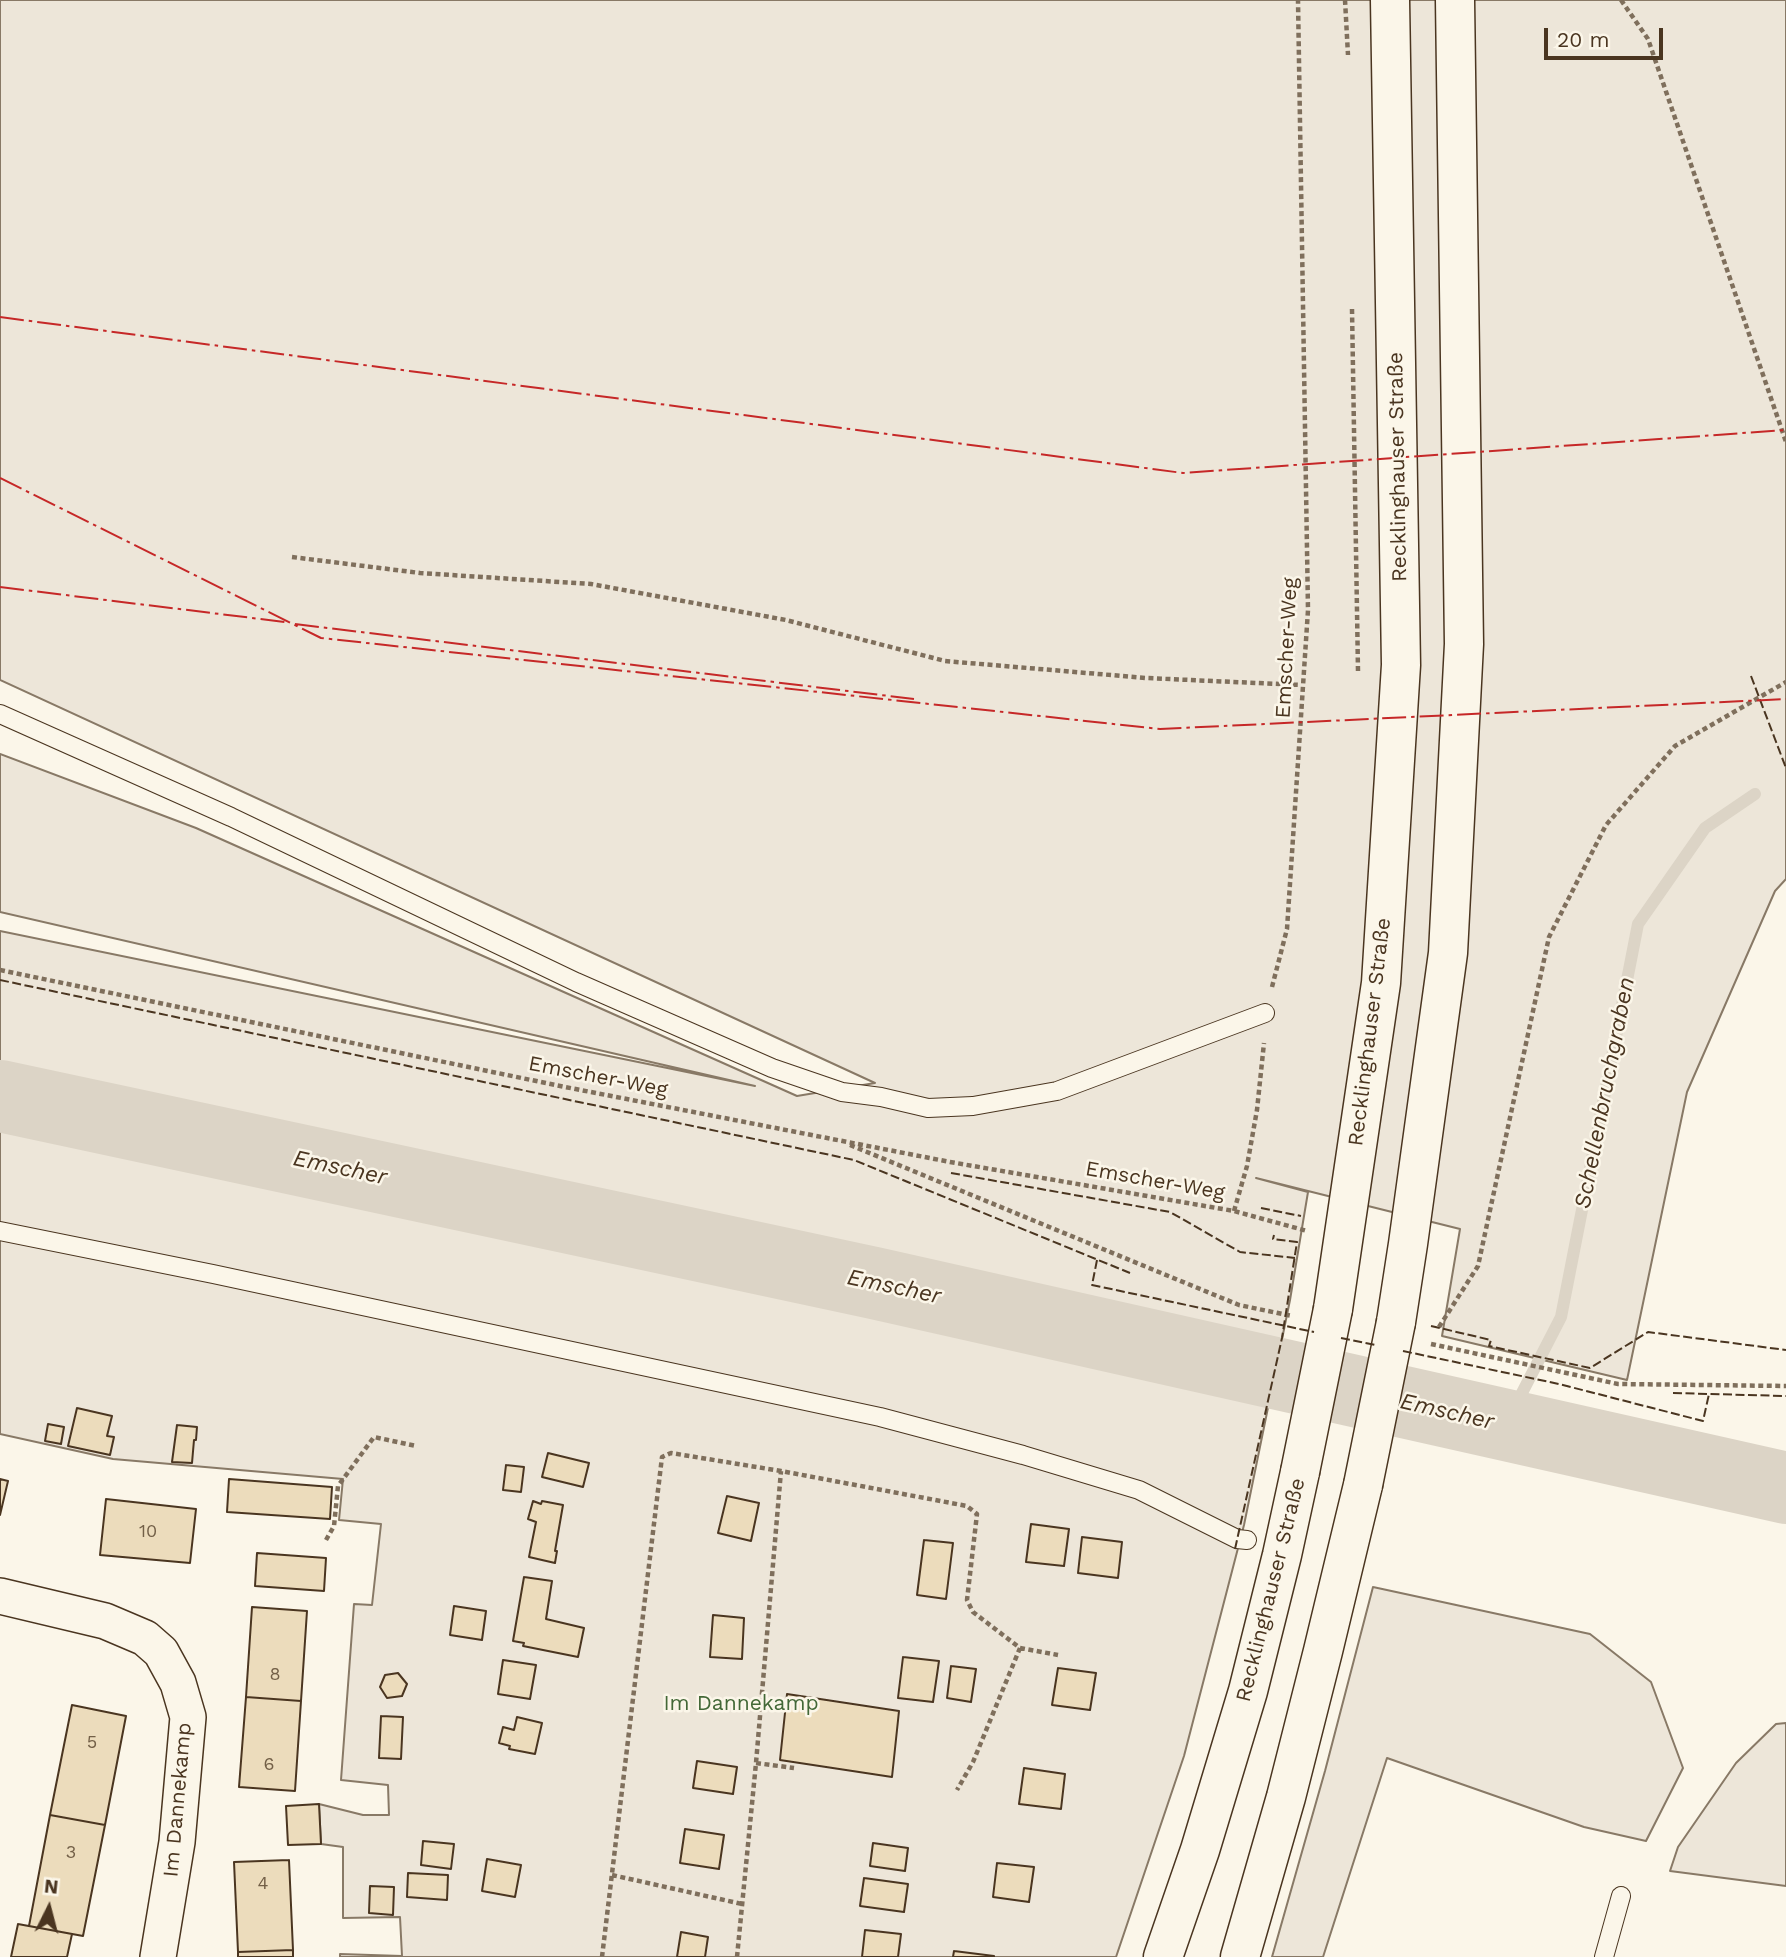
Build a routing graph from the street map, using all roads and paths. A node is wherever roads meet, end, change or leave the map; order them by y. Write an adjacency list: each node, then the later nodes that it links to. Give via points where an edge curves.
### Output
1 (1298, 0): 12 (path, Emscher-Weg, via 1308,610)
2 (1345, 0): 6 (path)
3 (1390, 0): 40 (main road, Recklinghauser Straße, bridge, via 1401,665 1381,984 1333,1309 1282,1555 1248,1691)
4 (1455, 0): 41 (main road, bridge, via 1464,644 1448,953 1396,1322 1363,1485 1293,1771)
5 (1621, 0): 8 (path, via 1648,39)
6 (1349, 66)
7 (1352, 296): 10 (path)
8 (1786, 442)
9 (292, 557): 12 (path, via 420,573 591,584 786,620 945,661)
10 (1358, 675)
11 (1786, 682): 21 (path, via 1675,746 1606,825 1549,937 1478,1266)
12 (1301, 685): 15 (path, Emscher-Weg, via 1287,929)
13 (0, 714): 15 (lane, via 231,817 576,982 772,1068 842,1092 928,1108 973,1106 1045,1093)
14 (0, 970): 16 (path, Emscher-Weg)
15 (1265, 1013): 17 (path, Emscher-Weg, via 1257,1110)
16 (840, 1140): 17 (path, Emscher-Weg); 20 (path, via 1239,1305)
17 (1234, 1211): 18 (path)
18 (1300, 1229)
19 (0, 1231): 27 (lane, via 880,1417 1139,1490)
20 (1286, 1315)
21 (1439, 1327)
22 (1427, 1344): 23 (path, via 1618,1384)
23 (1786, 1386)
24 (416, 1446): 26 (path, via 374,1437 338,1486 334,1526)
25 (781, 1471): 29 (path, via 967,1506 976,1514 968,1600 973,1612); 31 (path); 34 (path, via 671,1453 662,1457)
26 (326, 1540)
27 (1247, 1540)
28 (0, 1597): 37 (street, Im Dannekamp, via 105,1621 145,1638 161,1652 178,1683 188,1717 177,1842)
29 (1020, 1648): 30 (path); 33 (path)
30 (1058, 1655)
31 (756, 1763): 32 (path); 36 (path)
32 (794, 1768)
33 (957, 1790)
34 (612, 1875): 36 (path); 38 (path)
35 (1621, 1896): 42 (lane)
36 (742, 1904): 39 (path)
37 (158, 1957)
38 (602, 1957)
39 (737, 1957)
40 (1163, 1957)
41 (1240, 1957)
42 (1604, 1957)

